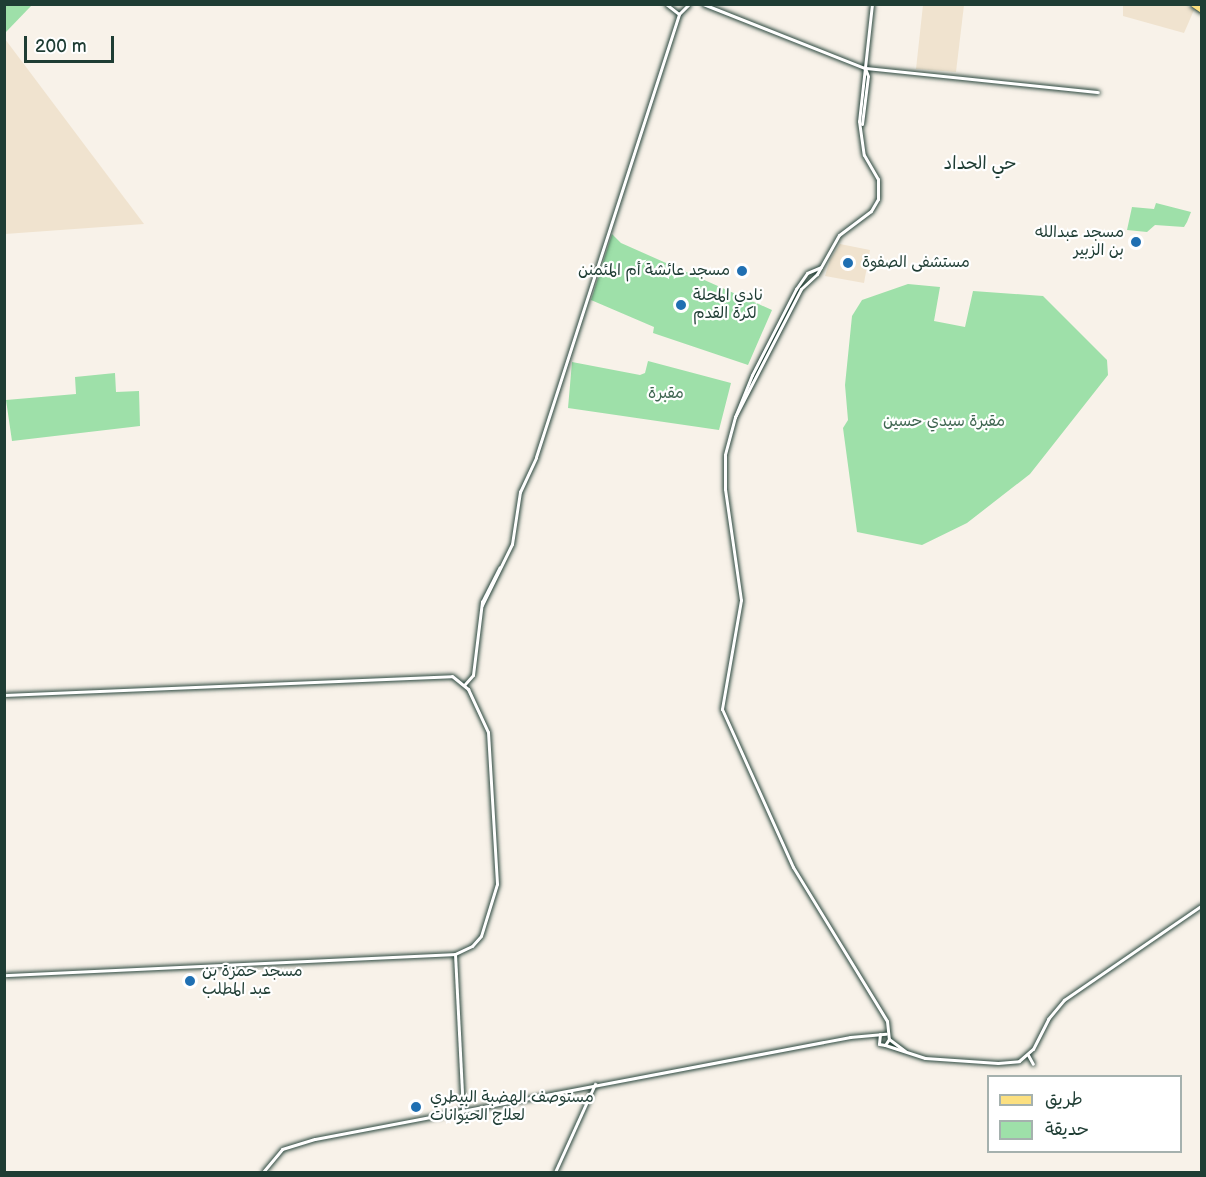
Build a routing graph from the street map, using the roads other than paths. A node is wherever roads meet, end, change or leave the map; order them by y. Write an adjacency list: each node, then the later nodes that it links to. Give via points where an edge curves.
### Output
1 (666, 4): 7 (street)
2 (689, 4): 7 (street)
3 (703, 4): 8 (street)
4 (872, 4): 8 (street)
5 (1193, 4): 6 (main road)
6 (1202, 10)
7 (679, 14): 12 (street, via 537,457 520,492 514,540 482,605 472,675)
8 (865, 68): 9 (street); 10 (street, via 868,76 860,122 864,153 878,179 878,199 871,211 839,235)
9 (1098, 92)
10 (821, 267): 11 (street); 11 (street, via 807,273)
11 (798, 289): 18 (street, via 752,375 735,417 724,477 740,575 741,614 723,713 787,855 887,1021)
12 (465, 684): 13 (street, via 439,674); 15 (street, via 488,732 497,884 481,936 472,946)
13 (4, 694)
14 (1202, 905): 24 (street, via 1059,1004)
15 (455, 954): 16 (street); 27 (street)
16 (4, 975)
17 (880, 1034): 18 (street); 19 (street); 21 (street)
18 (886, 1034): 20 (street)
19 (864, 1035): 21 (street); 26 (street)
20 (889, 1039): 22 (street); 23 (street)
21 (878, 1041): 22 (street)
22 (885, 1044): 23 (street)
23 (905, 1051): 24 (street, via 925,1058 998,1063 1015,1062)
24 (1028, 1054): 25 (street)
25 (1033, 1064)
26 (595, 1084): 27 (street); 29 (street)
27 (463, 1112): 28 (street, via 291,1144 278,1152)
28 (263, 1173)
29 (555, 1173)

